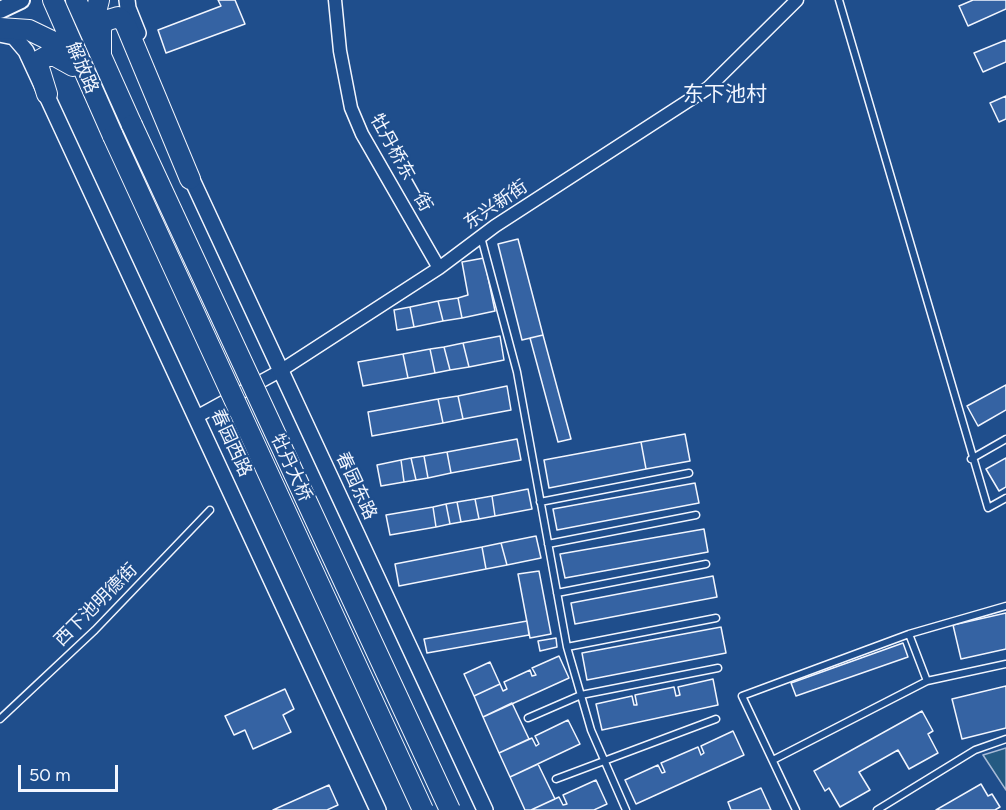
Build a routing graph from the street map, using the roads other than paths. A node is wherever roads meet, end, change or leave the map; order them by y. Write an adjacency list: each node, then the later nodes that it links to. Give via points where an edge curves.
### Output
1 (21, 0): 9 (main road)
2 (53, 0): 13 (main road, 解放路)
3 (76, 0): 12 (main road, 解放路)
4 (99, 0): 12 (main road, via 94,20)
5 (127, 0): 17 (street, 春园东路, via 161,86)
6 (335, 0): 19 (street, 牡丹桥东一街, via 351,108)
7 (797, 0): 18 (street, 东兴新街, via 708,87)
8 (838, 0): 23 (lane)
9 (0, 10)
10 (0, 28): 13 (main road, via 29,30 58,44)
11 (0, 34): 14 (street, 春园西路, via 14,37 27,51)
12 (101, 56): 15 (main road, 解放路); 17 (main road, via 101,28 105,21 118,17 125,23)
13 (85, 76): 14 (main road, via 67,61 47,56 40,60 39,68); 16 (main road, 解放路)
14 (47, 94): 21 (street, 春园西路)
15 (132, 125): 49 (main road, 牡丹大桥, bridge)
16 (113, 136): 48 (main road, 牡丹大桥, bridge)
17 (190, 179): 20 (street, 春园东路)
18 (481, 237): 19 (street, 东兴新街); 26 (lane, via 516,372)
19 (439, 268): 20 (street, 东兴新街)
20 (280, 371): 21 (street, 东兴新街); 50 (street, 春园东路)
21 (198, 416): 47 (street, 春园西路)
22 (1006, 439): 23 (lane)
23 (971, 459): 25 (lane, via 988,508)
24 (688, 473): 26 (lane)
25 (1006, 498)
26 (540, 502): 29 (lane)
27 (210, 510): 41 (lane, 西下池明德街, via 95,630)
28 (696, 515): 29 (lane)
29 (548, 544): 31 (lane)
30 (706, 564): 31 (lane)
31 (557, 593): 35 (lane)
32 (1006, 606): 34 (lane)
33 (716, 618): 35 (lane)
34 (909, 634): 38 (lane); 45 (lane, via 742,696)
35 (567, 648): 39 (lane)
36 (1006, 664): 38 (lane)
37 (718, 668): 39 (lane)
38 (927, 681): 45 (lane)
39 (581, 695): 40 (lane); 44 (lane)
40 (528, 718)
41 (0, 719)
42 (716, 719): 44 (lane)
43 (1006, 739): 53 (lane, via 975,750)
44 (604, 759): 46 (lane); 51 (lane)
45 (773, 760): 52 (lane)
46 (556, 779)
47 (378, 810)
48 (423, 810)
49 (450, 810)
50 (485, 810)
51 (626, 810)
52 (796, 810)
53 (878, 810)

